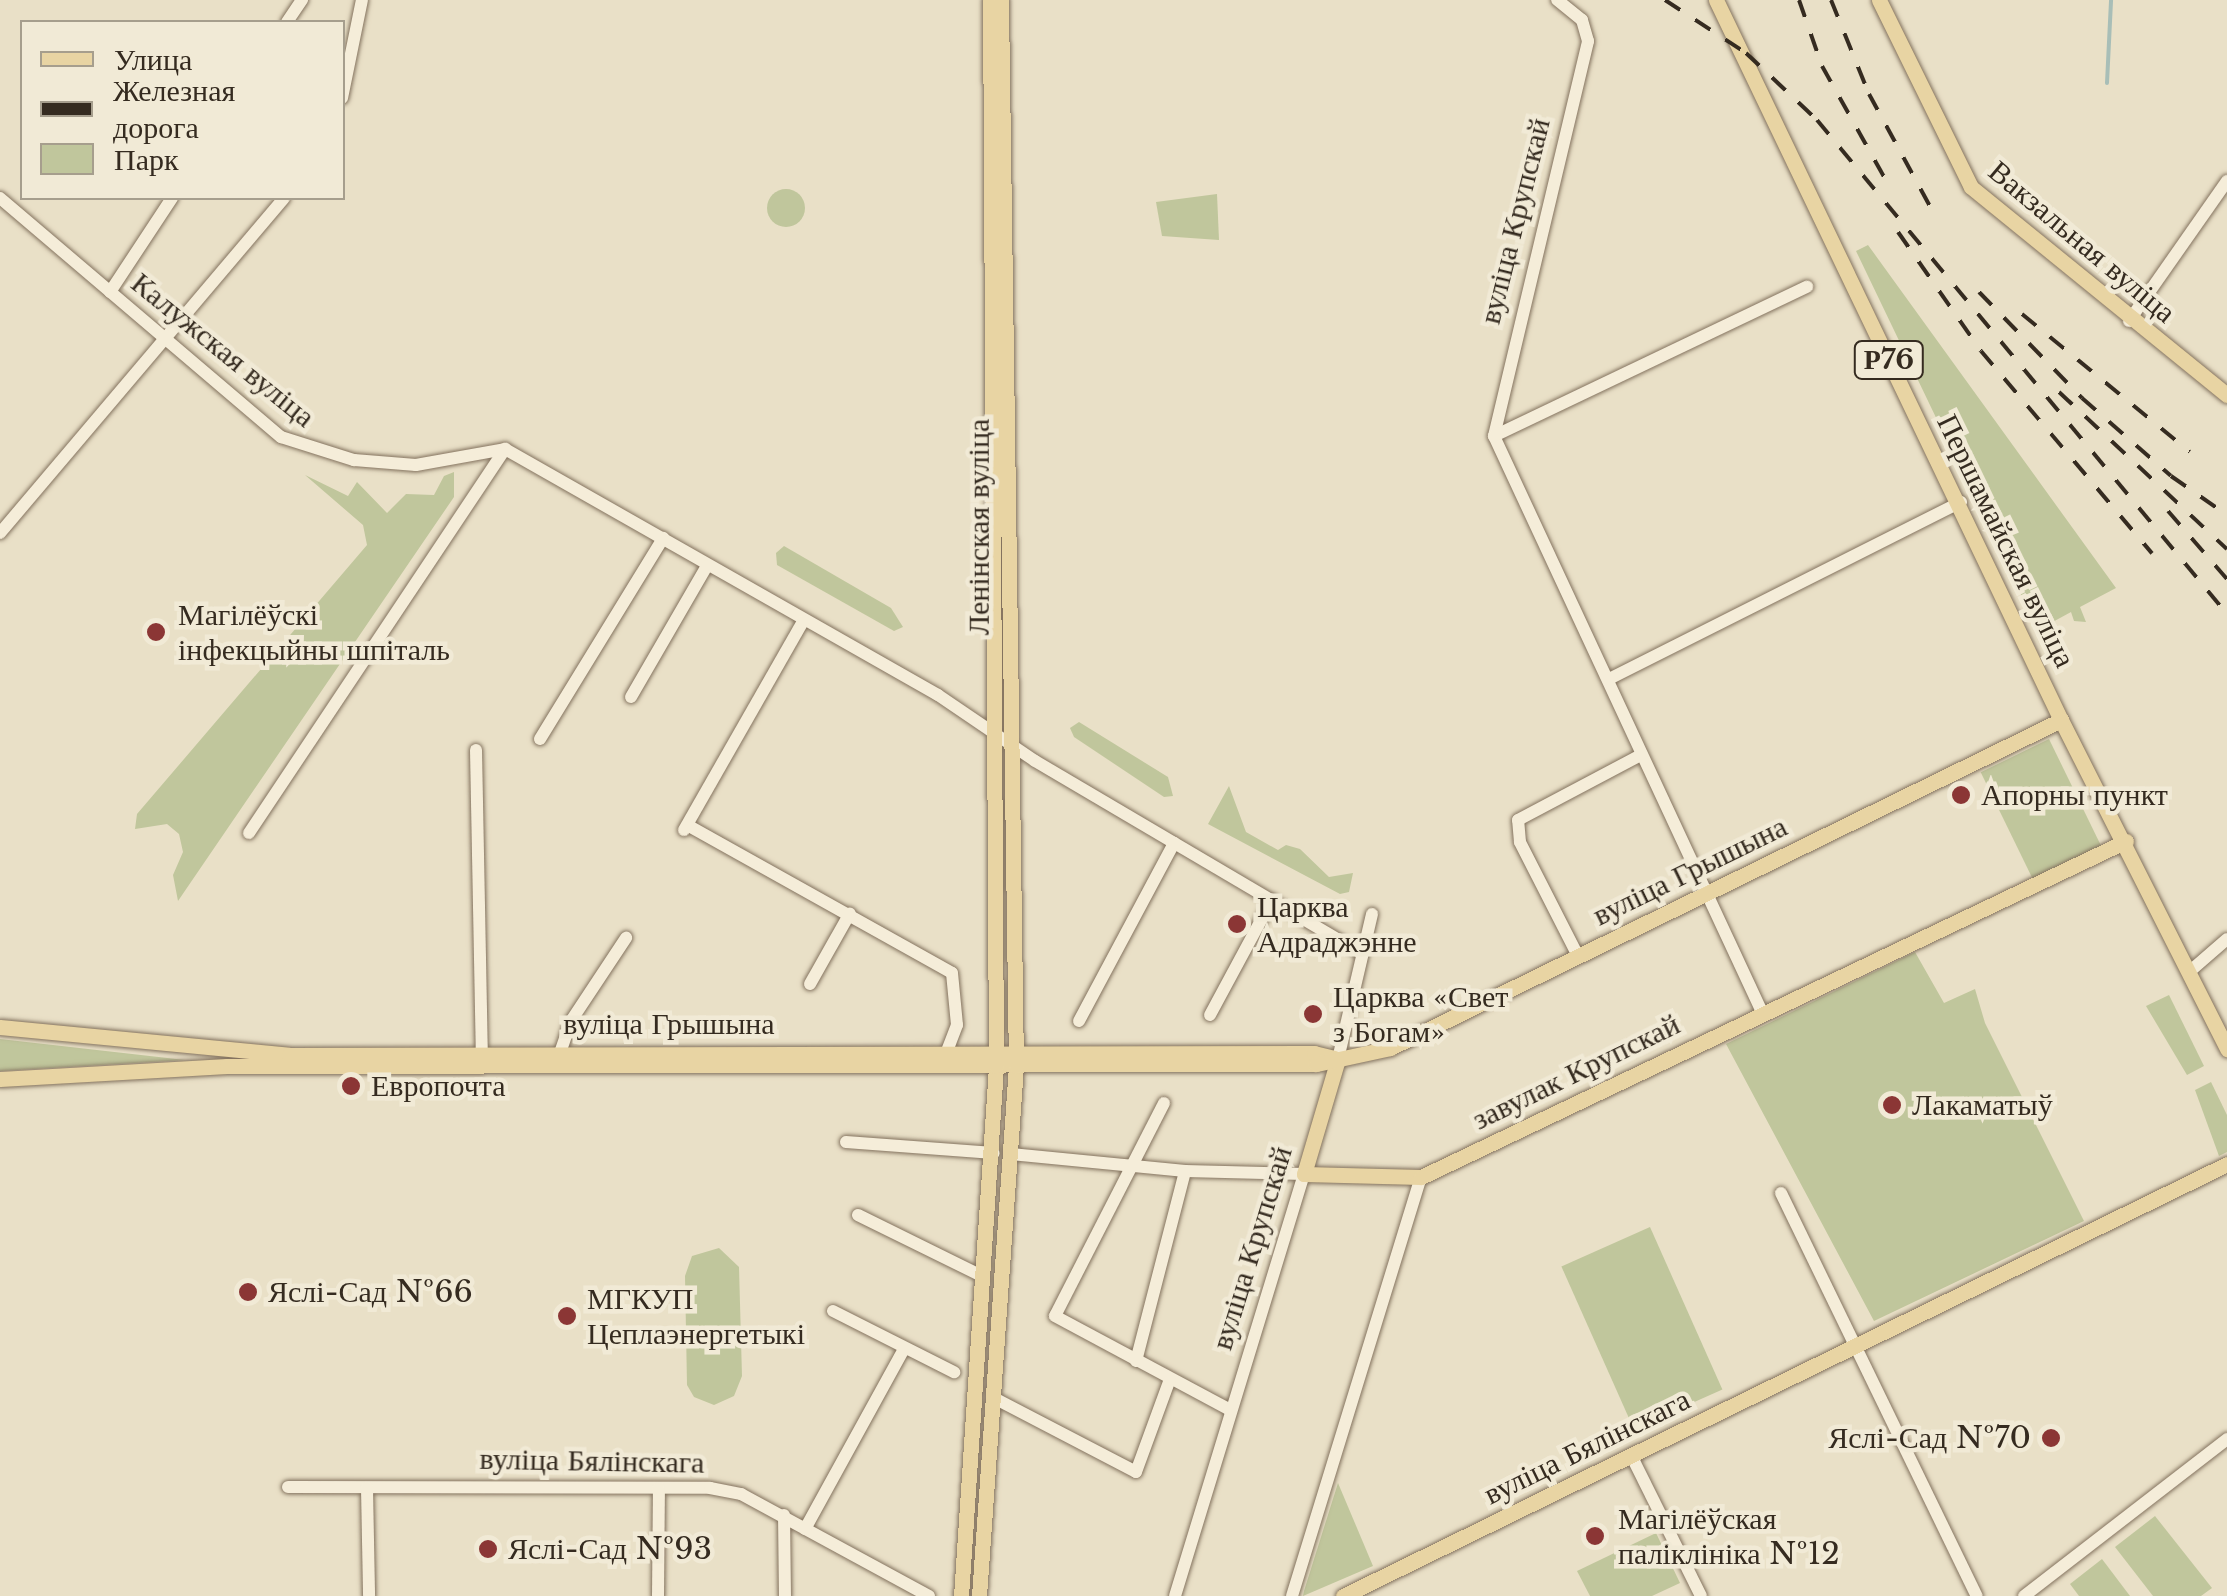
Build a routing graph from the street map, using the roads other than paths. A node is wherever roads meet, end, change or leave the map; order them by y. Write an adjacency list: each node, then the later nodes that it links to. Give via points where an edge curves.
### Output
1 (362, 0): 7 (street)
2 (990, 0): 8 (main road, Ленінская вуліца)
3 (1001, 0): 8 (main road, Ленінская вуліца)
4 (1557, 0): 20 (street, вуліца Крупскай, via 1582,20 1586,52)
5 (1716, 0): 22 (main road, Першамайская вуліца / Р76)
6 (1879, 0): 17 (main road, Вакзальная вуліца, via 1970,187)
7 (345, 83)
8 (998, 133): 31 (main road, Ленінская вуліца)
9 (2227, 181): 13 (street)
10 (0, 198): 16 (street, Калужская вуліца)
11 (171, 200): 16 (street)
12 (282, 200): 18 (street)
13 (2212, 205): 14 (street); 17 (street)
14 (2227, 216)
15 (1807, 287): 20 (street)
16 (110, 292): 18 (street, Калужская вуліца)
17 (2129, 321): 19 (main road, Вакзальная вуліца)
18 (164, 342): 21 (street, Калужская вуліца, via 306,450 416,464); 23 (street)
19 (2226, 393)
20 (1494, 436): 27 (street)
21 (505, 449): 24 (street); 34 (street)
22 (1961, 502): 27 (street); 29 (main road, Першамайская вуліца / Р76)
23 (0, 532)
24 (663, 538): 25 (street); 30 (street)
25 (706, 566): 26 (street); 28 (street)
26 (803, 621): 31 (street, via 938,695); 39 (street, via 686,828)
27 (1608, 679): 33 (street)
28 (631, 697)
29 (2061, 720): 35 (main road, Першамайская вуліца / Р76); 37 (main road, вуліца Грышына)
30 (540, 739)
31 (1001, 739): 36 (street); 55 (main road, Ленінская вуліца); 56 (main road, Ленінская вуліца)
32 (476, 750): 54 (street)
33 (1641, 756): 37 (street); 44 (street, via 1518,820 1520,842)
34 (249, 832)
35 (2126, 841): 45 (main road, Першамайская вуліца / Р76); 47 (main road, завулак Крупскай)
36 (1174, 843): 38 (street); 49 (street)
37 (1708, 893): 44 (main road, вуліца Грышына); 47 (street)
38 (1272, 900): 43 (street); 48 (street)
39 (850, 913): 46 (street); 53 (street, via 952,973 957,1025)
40 (1372, 914): 43 (street, вуліца Крупскай)
41 (626, 938): 52 (street, via 571,1021)
42 (2227, 940): 45 (street)
43 (1361, 953): 57 (street, вуліца Крупскай)
44 (1578, 956): 57 (main road, вуліца Грышына, via 1390,1048)
45 (2188, 972): 51 (main road, Першамайская вуліца / Р76)
46 (810, 984)
47 (1762, 1012): 67 (main road, завулак Крупскай)
48 (1210, 1015)
49 (1079, 1020)
50 (0, 1027): 54 (main road, вуліца Грышына, via 211,1052)
51 (2227, 1049)
52 (561, 1050): 53 (main road, вуліца Грышына); 54 (main road, вуліца Грышына)
53 (946, 1053): 55 (main road, вуліца Грышына)
54 (481, 1058): 55 (main road, вуліца Грышына); 58 (main road, вуліца Грышына)
55 (996, 1059): 56 (main road, вуліца Грышына); 61 (main road)
56 (1016, 1059): 57 (main road, вуліца Грышына, via 1314,1052); 62 (main road)
57 (1338, 1059): 66 (main road, вуліца Крупскай)
58 (0, 1080)
59 (1164, 1104): 64 (street)
60 (846, 1142): 61 (street)
61 (994, 1153): 70 (main road)
62 (1011, 1154): 64 (street, завулак Крупскай); 77 (main road)
63 (2227, 1164): 72 (main road, вуліца Бялінскага)
64 (1134, 1166): 65 (street, завулак Крупскай); 74 (street, via 1055,1316)
65 (1185, 1171): 66 (street, завулак Крупскай); 74 (street)
66 (1304, 1174): 67 (main road, завулак Крупскай); 78 (street, вуліца Крупскай)
67 (1421, 1177): 93 (street)
68 (1781, 1193): 72 (street)
69 (858, 1215): 70 (street)
70 (984, 1277): 90 (main road)
71 (833, 1311): 73 (street)
72 (1854, 1346): 80 (main road, вуліца Бялінскага); 96 (street)
73 (903, 1351): 75 (street); 85 (street)
74 (1136, 1361): 76 (street)
75 (954, 1372)
76 (1170, 1379): 77 (street, via 1136,1472); 78 (street)
77 (994, 1398): 91 (main road)
78 (1230, 1410): 92 (street, вуліца Крупскай)
79 (2227, 1439): 97 (street)
80 (1632, 1457): 94 (main road, вуліца Бялінскага); 95 (street)
81 (288, 1487): 82 (street, вуліца Бялінскага)
82 (368, 1488): 83 (street, вуліца Бялінскага); 86 (street)
83 (659, 1488): 84 (street, вуліца Бялінскага, via 741,1494); 87 (street)
84 (784, 1515): 85 (street, вуліца Бялінскага); 88 (street)
85 (806, 1529): 89 (street, вуліца Бялінскага)
86 (370, 1596)
87 (658, 1596)
88 (786, 1596)
89 (930, 1596)
90 (961, 1596)
91 (979, 1596)
92 (1175, 1596)
93 (1292, 1596)
94 (1343, 1596)
95 (1701, 1596)
96 (1977, 1596)
97 (2024, 1596)

